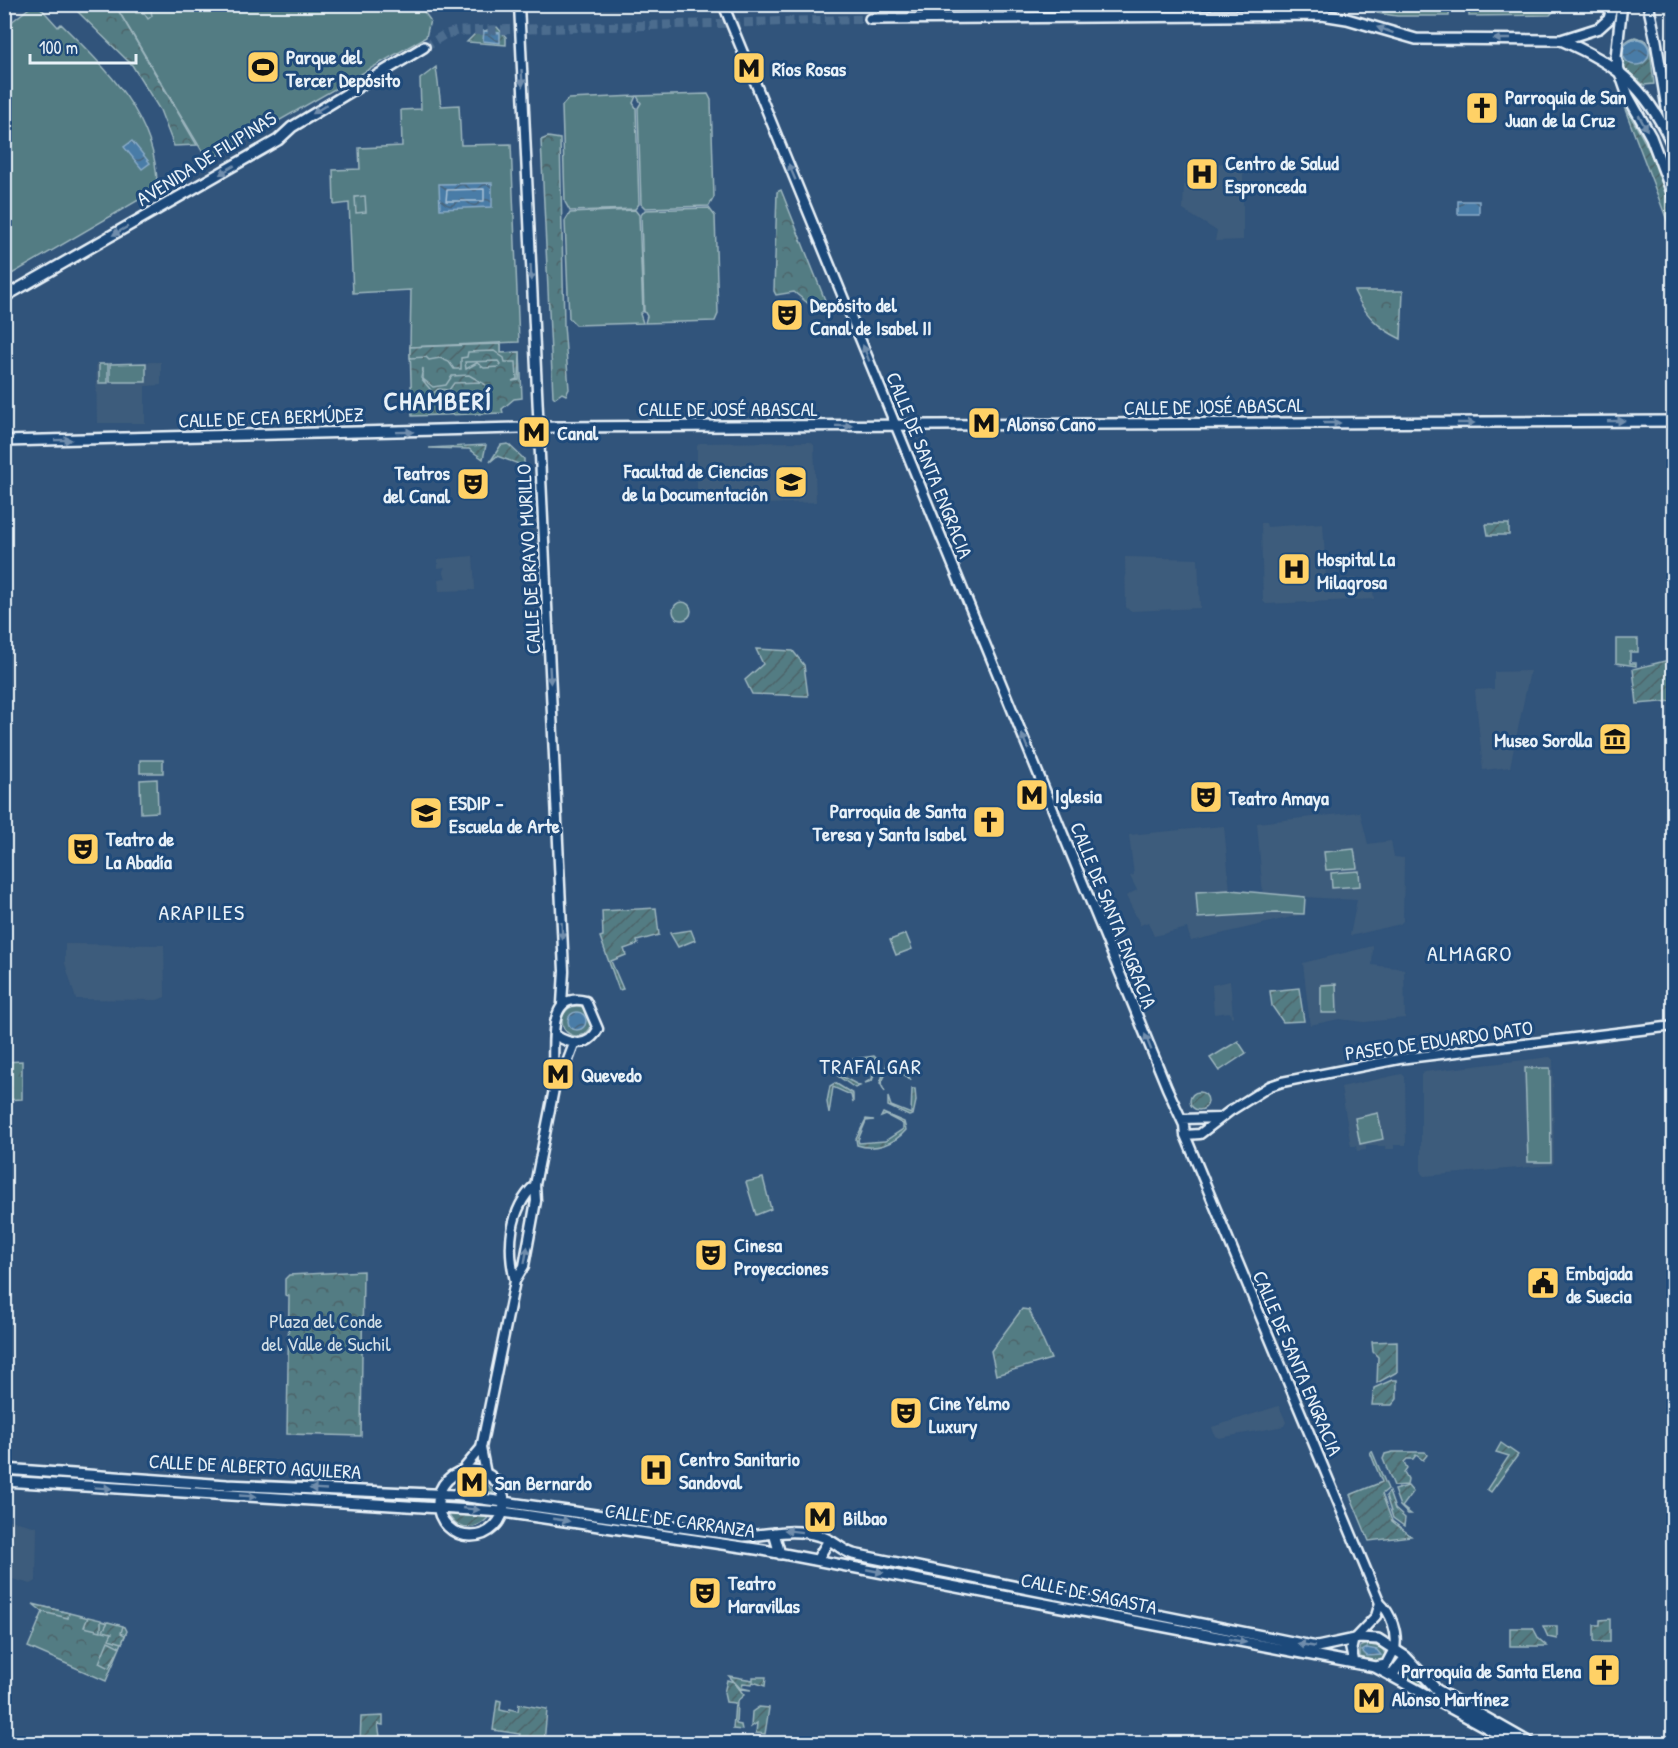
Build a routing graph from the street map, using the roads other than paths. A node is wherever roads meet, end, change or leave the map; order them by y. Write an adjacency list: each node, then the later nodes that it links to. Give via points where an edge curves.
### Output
1 (519, 4): 15 (main road, CALLE DE BRAVO MURILLO, one-way to 15)
2 (723, 4): 14 (main road, CALLE DE SANTA ENGRACIA, one-way to 2)
3 (1613, 4): 7 (main road, via 1609,19 1599,28)
4 (1622, 4): 9 (main road, via 1616,57)
5 (1648, 4): 10 (main road)
6 (870, 19): 7 (main road, one-way to 6, via 1416,39 1347,18 1322,15)
7 (1561, 40): 9 (main road)
8 (424, 47): 12 (main road, AVENIDA DE FILIPINAS, one-way to 12, via 292,126 267,146)
9 (1619, 70): 10 (main road, via 1652,105); 11 (main road, one-way to 11)
10 (1672, 146)
11 (1674, 198)
12 (4, 297)
13 (1674, 421): 14 (main road, CALLE DE JOSÉ ABASCAL, one-way to 13)
14 (896, 426): 15 (main road, CALLE DE JOSÉ ABASCAL, one-way to 14); 23 (main road, CALLE DE SANTA ENGRACIA, one-way to 14)
15 (538, 428): 16 (main road, CALLE DE CEA BERMÚDEZ, one-way to 15); 17 (main road, CALLE DE BRAVO MURILLO, one-way to 17)
16 (4, 441)
17 (562, 1004): 19 (main road, via 555,1016); 20 (main road, via 586,1001 598,1029 591,1039)
18 (1674, 1026): 22 (main road, PASEO DE EDUARDO DATO, via 1399,1059 1282,1082)
19 (555, 1035): 20 (main road); 21 (main road)
20 (574, 1044): 21 (main road, via 562,1076)
21 (556, 1079): 25 (main road)
22 (1220, 1118): 23 (main road); 24 (main road, PASEO DE EDUARDO DATO, via 1196,1136)
23 (1182, 1119): 24 (main road, CALLE DE SANTA ENGRACIA)
24 (1185, 1135): 40 (main road, CALLE DE SANTA ENGRACIA)
25 (535, 1185): 26 (main road, one-way to 25, via 524,1266 536,1201); 26 (main road, via 511,1227)
26 (515, 1281): 27 (main road)
27 (481, 1448): 29 (main road); 30 (main road)
28 (4, 1470): 32 (main road, CALLE DE ALBERTO AGUILERA, one-way to 28)
29 (460, 1472): 30 (main road); 32 (main road, via 446,1481)
30 (486, 1474): 33 (main road, via 497,1483)
31 (4, 1481): 34 (main road, CALLE DE ALBERTO AGUILERA, one-way to 34)
32 (439, 1494): 33 (main road, CALLE DE ALBERTO AGUILERA); 34 (main road)
33 (504, 1500): 35 (main road); 36 (main road, CALLE DE CARRANZA, via 744,1536)
34 (438, 1506): 35 (main road, CALLE DE ALBERTO AGUILERA, one-way to 35); 35 (main road, via 451,1530 473,1536 489,1531)
35 (503, 1512): 38 (main road, CALLE DE CARRANZA, one-way to 38)
36 (774, 1533): 37 (main road, CALLE DE CARRANZA, one-way to 36, via 787,1530); 38 (main road)
37 (829, 1540): 39 (main road); 41 (main road, CALLE DE SAGASTA, one-way to 37, via 1317,1647 853,1554)
38 (780, 1554): 39 (main road, CALLE DE CARRANZA)
39 (817, 1560): 44 (main road, CALLE DE SAGASTA, one-way to 44)
40 (1380, 1603): 41 (main road, via 1370,1624); 42 (main road, CALLE DE SANTA ENGRACIA, via 1395,1630)
41 (1353, 1640): 42 (main road, CALLE DE SAGASTA, via 1378,1639); 44 (main road)
42 (1395, 1648): 43 (main road); 45 (main road, via 1386,1665)
43 (1406, 1657): 46 (main road); 48 (main road, via 1437,1690)
44 (1354, 1663): 45 (main road, CALLE DE SAGASTA)
45 (1376, 1667): 46 (main road, CALLE DE SAGASTA)
46 (1392, 1674): 47 (main road, CALLE DE SAGASTA)
47 (1516, 1743)
48 (1532, 1743)

